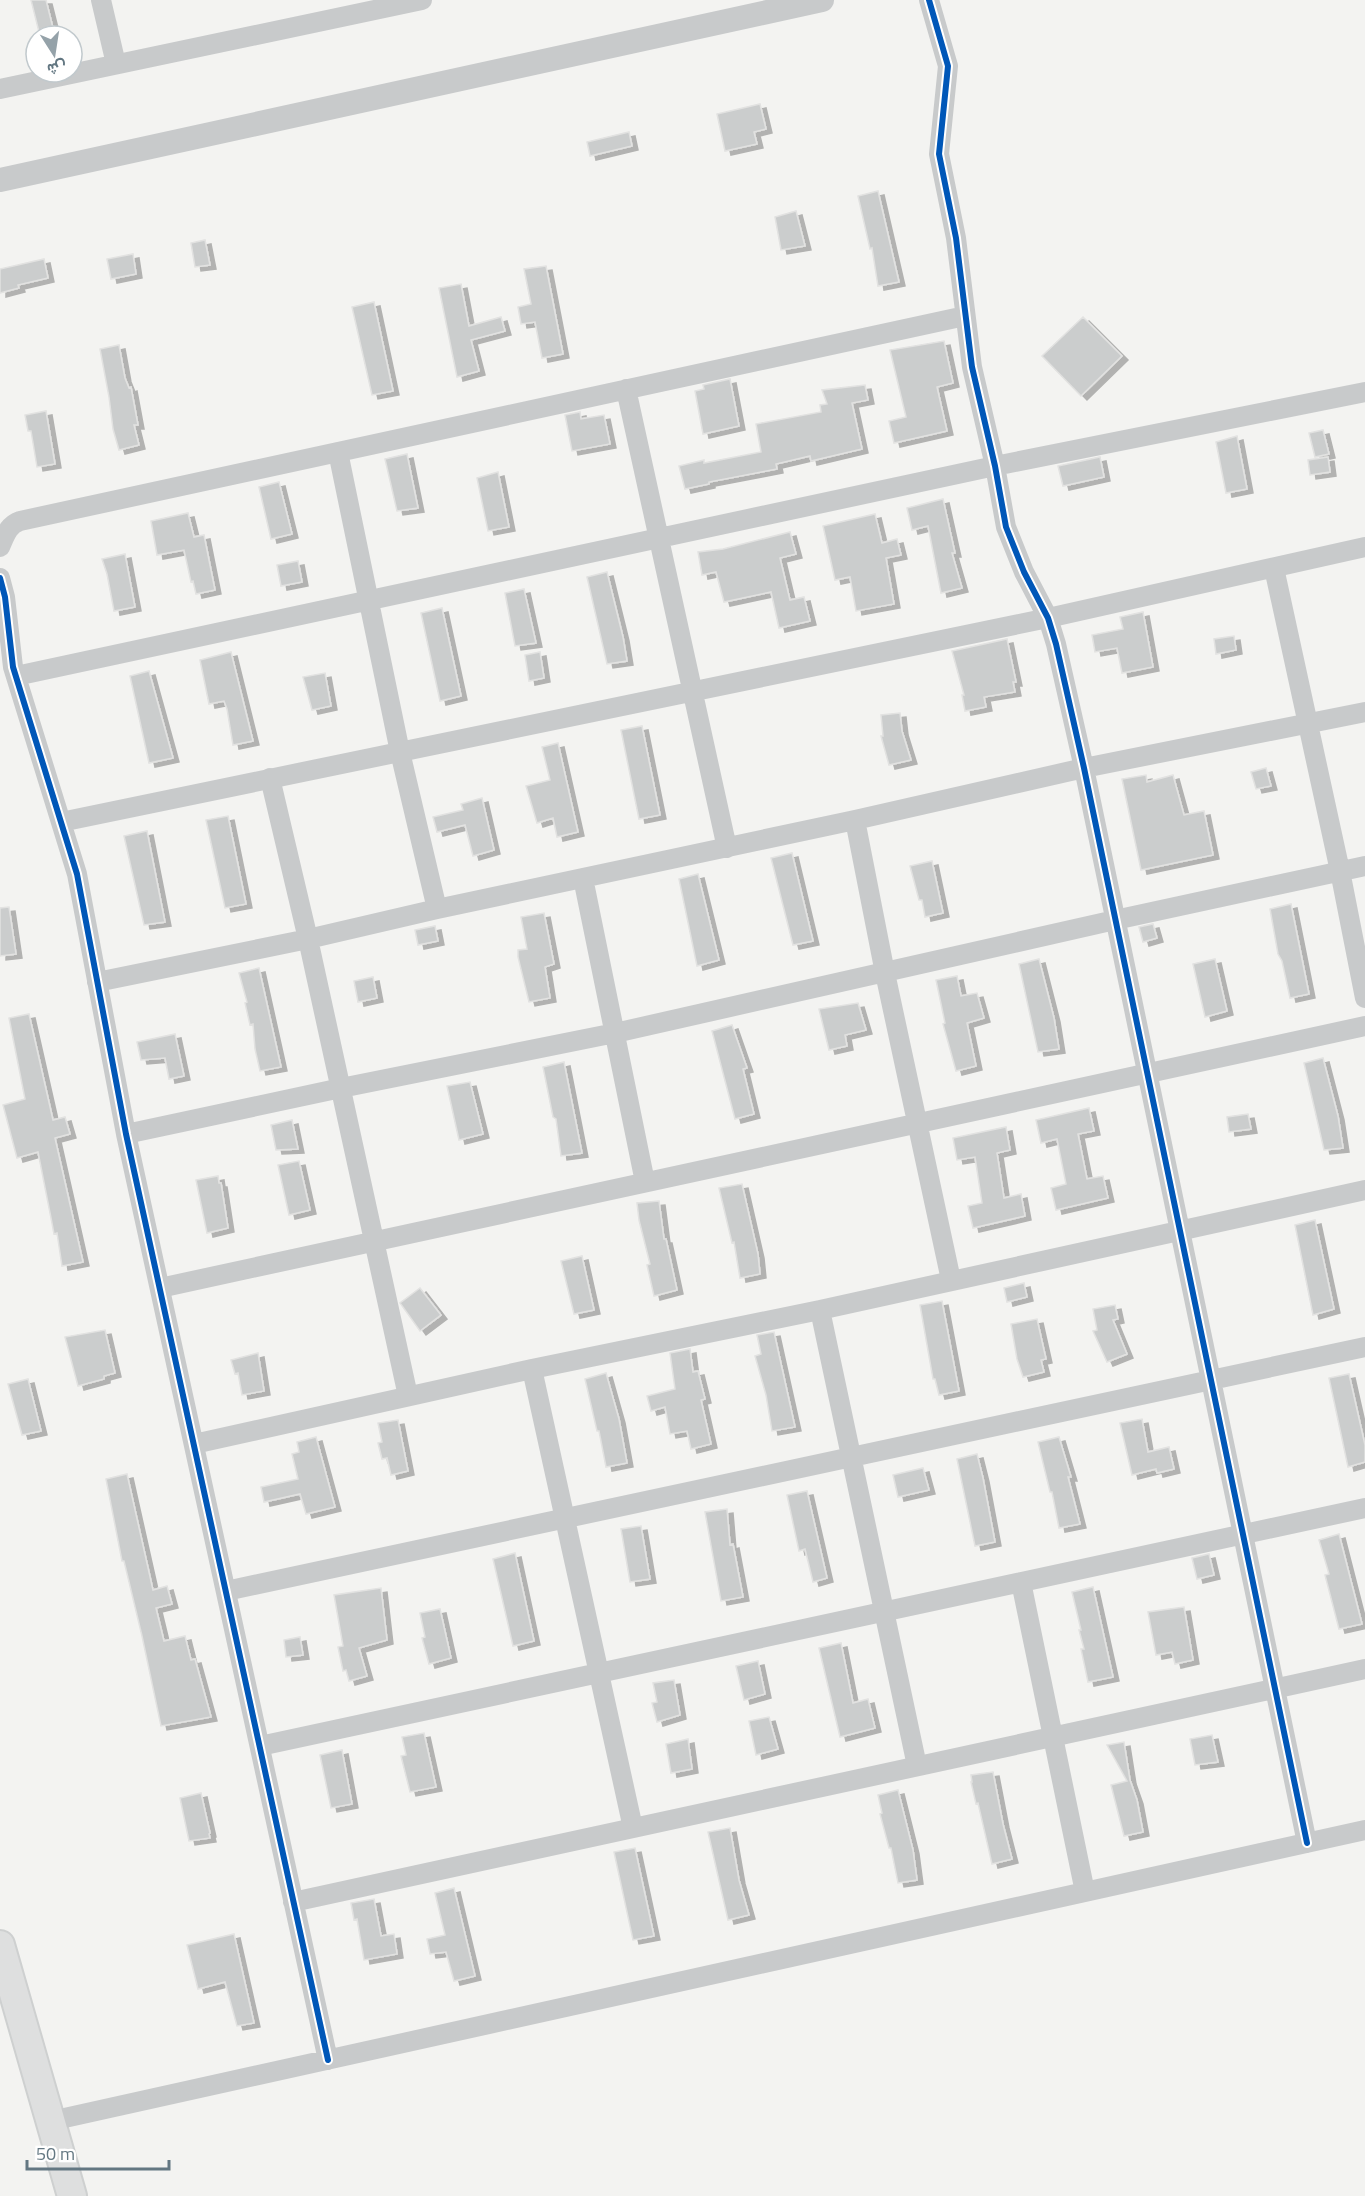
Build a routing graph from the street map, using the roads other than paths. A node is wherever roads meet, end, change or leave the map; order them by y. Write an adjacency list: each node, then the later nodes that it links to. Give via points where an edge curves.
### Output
1 (101, 0): 6 (street)
2 (422, 0): 5 (street)
3 (822, 0): 8 (street)
4 (929, 0): 9 (street, via 948,66 939,154 956,238)
5 (392, 3): 6 (street)
6 (116, 64): 7 (street)
7 (0, 89)
8 (0, 180)
9 (964, 316): 10 (street); 13 (street)
10 (626, 389): 12 (street); 14 (street)
11 (1365, 392): 13 (street)
12 (338, 452): 15 (street, via 20,521 7,531); 19 (street)
13 (995, 466): 14 (street); 20 (street, via 1009,535)
14 (659, 538): 19 (street); 22 (street)
15 (0, 547)
16 (1365, 547): 17 (street)
17 (1274, 568): 20 (street); 24 (street)
18 (0, 578): 21 (street)
19 (369, 600): 21 (street); 25 (street)
20 (1048, 618): 22 (street); 26 (street)
21 (16, 676): 29 (street)
22 (692, 691): 25 (street); 30 (street)
23 (1365, 712): 24 (street)
24 (1307, 724): 26 (street); 32 (street)
25 (400, 752): 27 (street); 34 (street)
26 (1084, 768): 28 (street); 35 (street)
27 (270, 778): 29 (street); 36 (street)
28 (855, 820): 30 (street); 37 (street)
29 (61, 822): 38 (street, via 77,874)
30 (727, 848): 33 (street)
31 (1365, 866): 32 (street)
32 (1340, 871): 35 (street); 39 (street)
33 (583, 878): 34 (street); 41 (street)
34 (437, 909): 36 (street)
35 (1115, 920): 37 (street); 42 (street)
36 (308, 939): 38 (street); 43 (street)
37 (885, 973): 41 (street); 44 (street)
38 (97, 982): 45 (street)
39 (1365, 998)
40 (1365, 1026): 42 (street)
41 (615, 1033): 43 (street); 46 (street)
42 (1147, 1074): 44 (street); 48 (street)
43 (341, 1088): 45 (street); 49 (street)
44 (917, 1124): 46 (street); 50 (street)
45 (126, 1134): 51 (street)
46 (645, 1182): 49 (street)
47 (1365, 1190): 48 (street)
48 (1181, 1231): 50 (street); 55 (street)
49 (374, 1241): 51 (street); 56 (street)
50 (951, 1281): 52 (street)
51 (160, 1288): 57 (street)
52 (820, 1310): 54 (street); 58 (street)
53 (1365, 1347): 55 (street)
54 (532, 1369): 56 (street); 60 (street)
55 (1211, 1380): 58 (street); 61 (street)
56 (408, 1396): 57 (street)
57 (194, 1444): 63 (street)
58 (851, 1458): 60 (street); 64 (street)
59 (1365, 1508): 61 (street)
60 (566, 1519): 63 (street); 66 (street)
61 (1243, 1534): 62 (street); 67 (street)
62 (1021, 1582): 64 (street); 68 (street)
63 (226, 1591): 69 (street)
64 (884, 1611): 66 (street); 70 (street)
65 (1365, 1669): 67 (street)
66 (599, 1673): 69 (street); 71 (street)
67 (1275, 1688): 68 (street); 73 (street)
68 (1053, 1737): 70 (street); 74 (street)
69 (260, 1746): 75 (street)
70 (917, 1766): 71 (street)
71 (633, 1828): 75 (street)
72 (1365, 1830): 73 (street)
73 (1307, 1843): 74 (street)
74 (1085, 1892): 77 (street)
75 (293, 1902): 77 (street)
76 (0, 1945): 78 (main road)
77 (328, 2060): 78 (street)
78 (51, 2121): 79 (main road)
79 (72, 2196)

